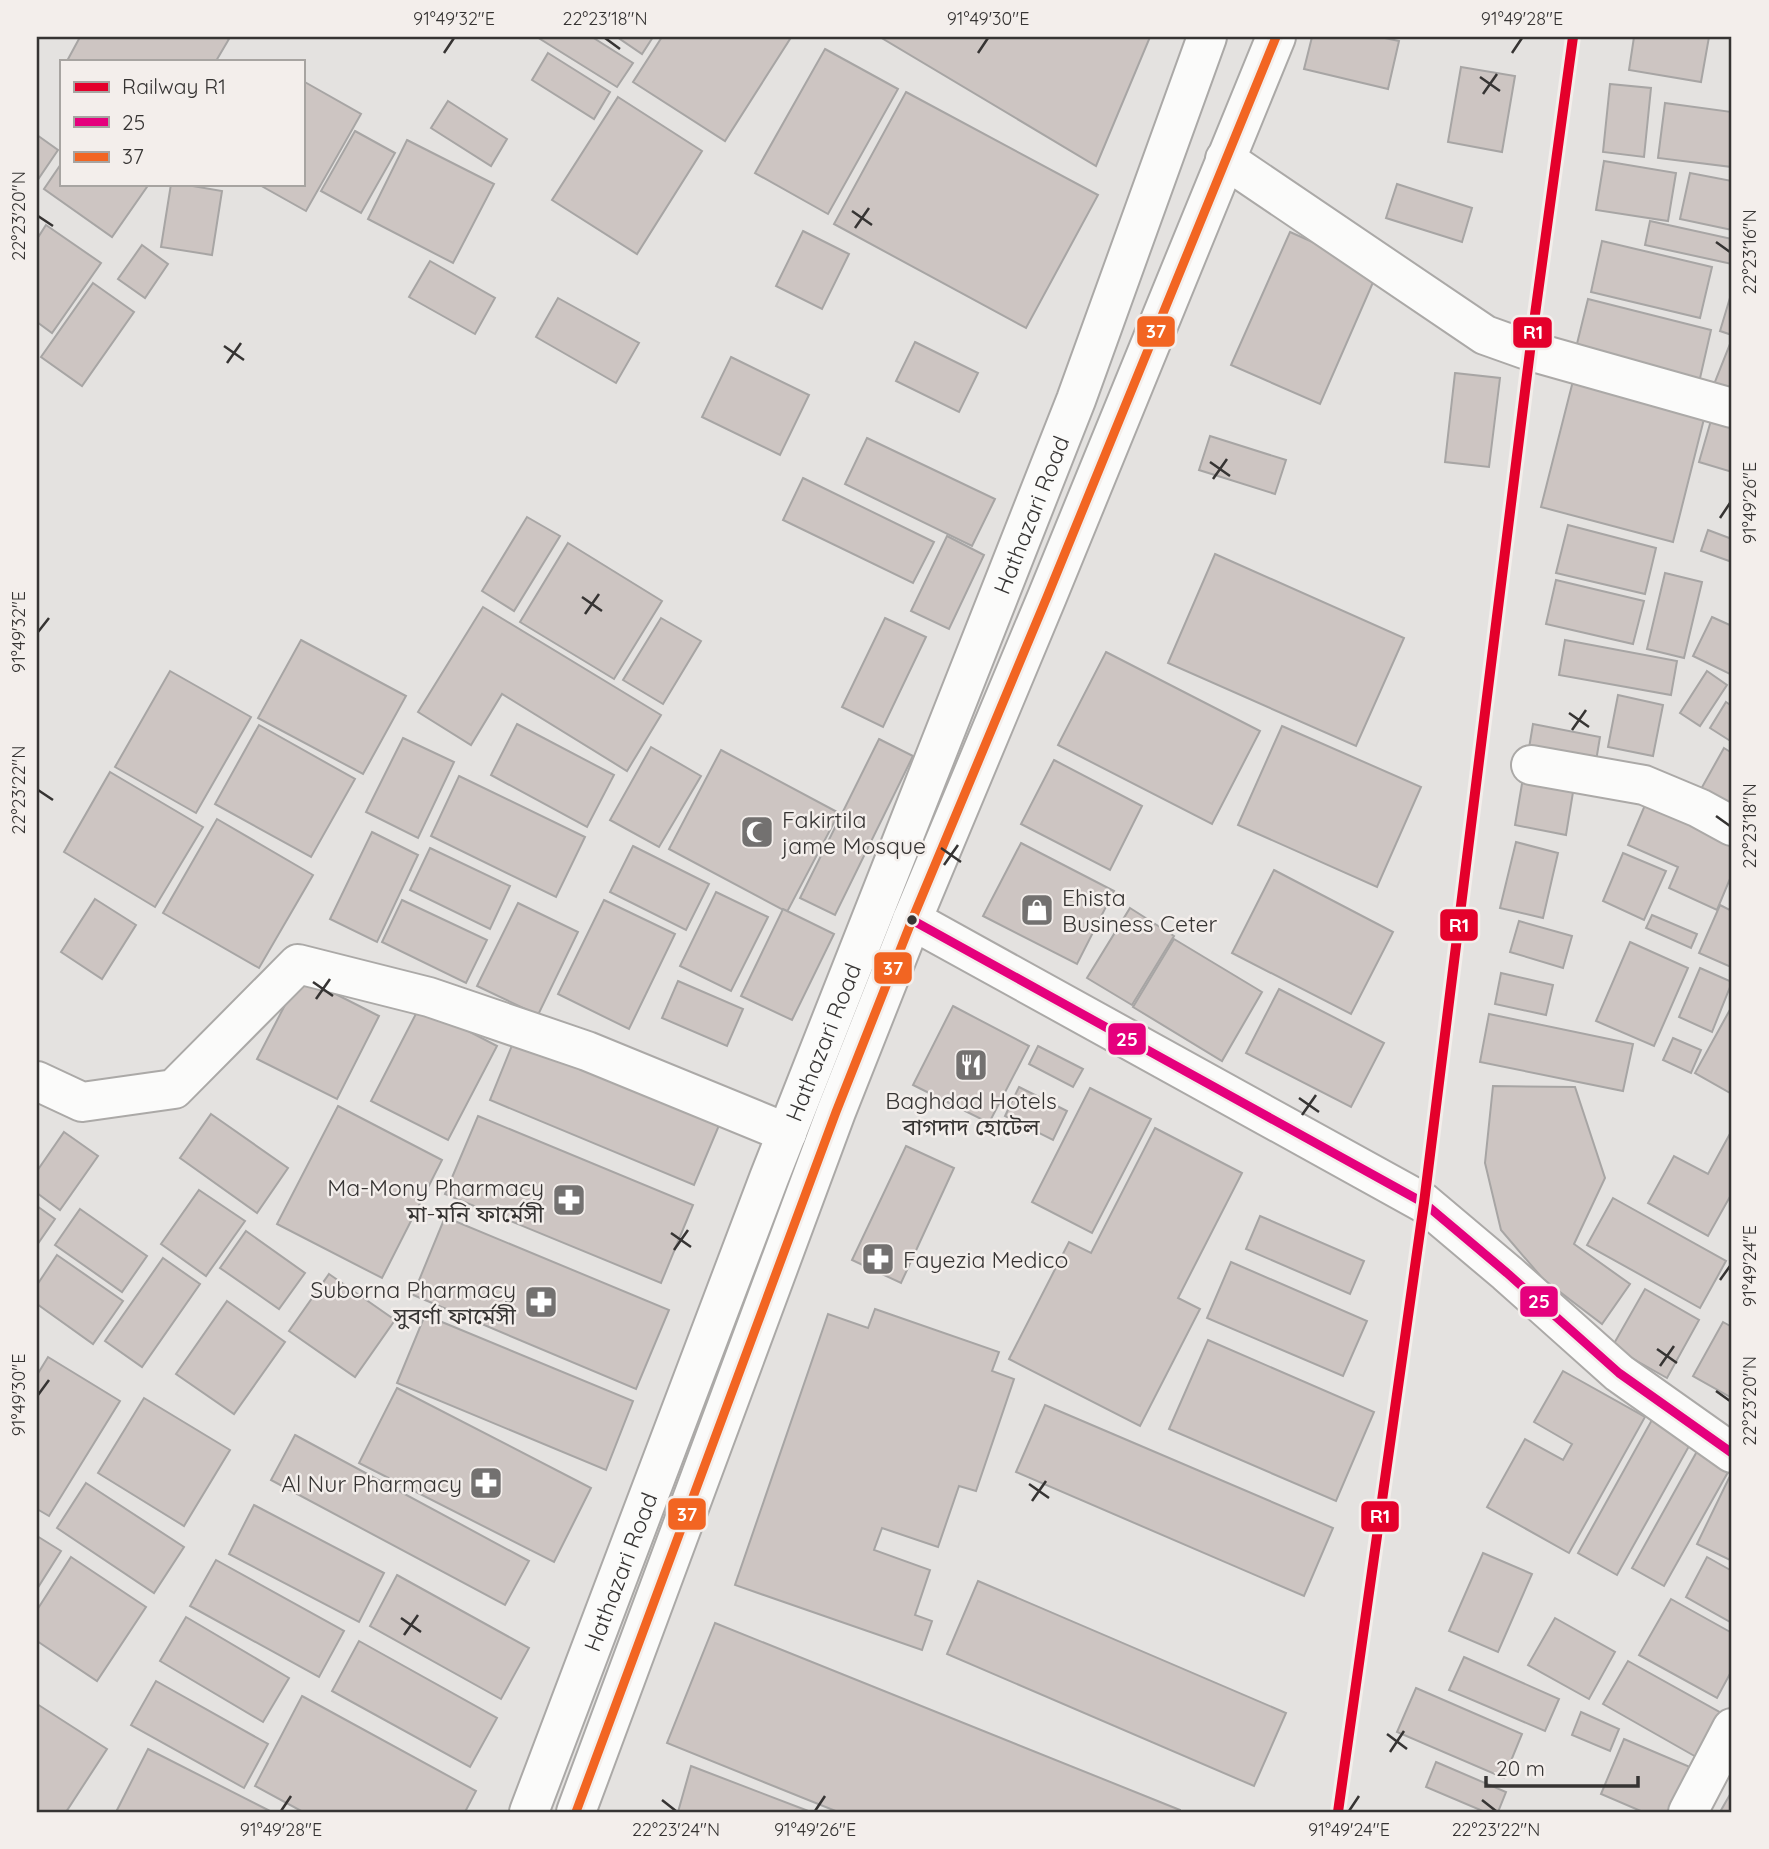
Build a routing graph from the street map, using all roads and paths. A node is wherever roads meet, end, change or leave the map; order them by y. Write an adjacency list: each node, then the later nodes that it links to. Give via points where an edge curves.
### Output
1 (1207, 37): 9 (main road, Hathazari Road, via 1076,400)
2 (1276, 37): 3 (main road, Hathazari Road)
3 (1226, 159): 4 (main road, via 1485,335); 7 (main road, Hathazari Road)
4 (1732, 408)
5 (1531, 765): 6 (main road, via 1644,785)
6 (1732, 826)
7 (912, 920): 10 (main road, via 1424,1203 1619,1373); 13 (main road, Hathazari Road, via 831,1125)
8 (37, 1082): 9 (main road, via 82,1102 174,1089 298,964 429,997 587,1051)
9 (787, 1133): 12 (main road, Hathazari Road)
10 (1732, 1452)
11 (1732, 1728): 14 (main road)
12 (529, 1812)
13 (576, 1812)
14 (1688, 1812)

